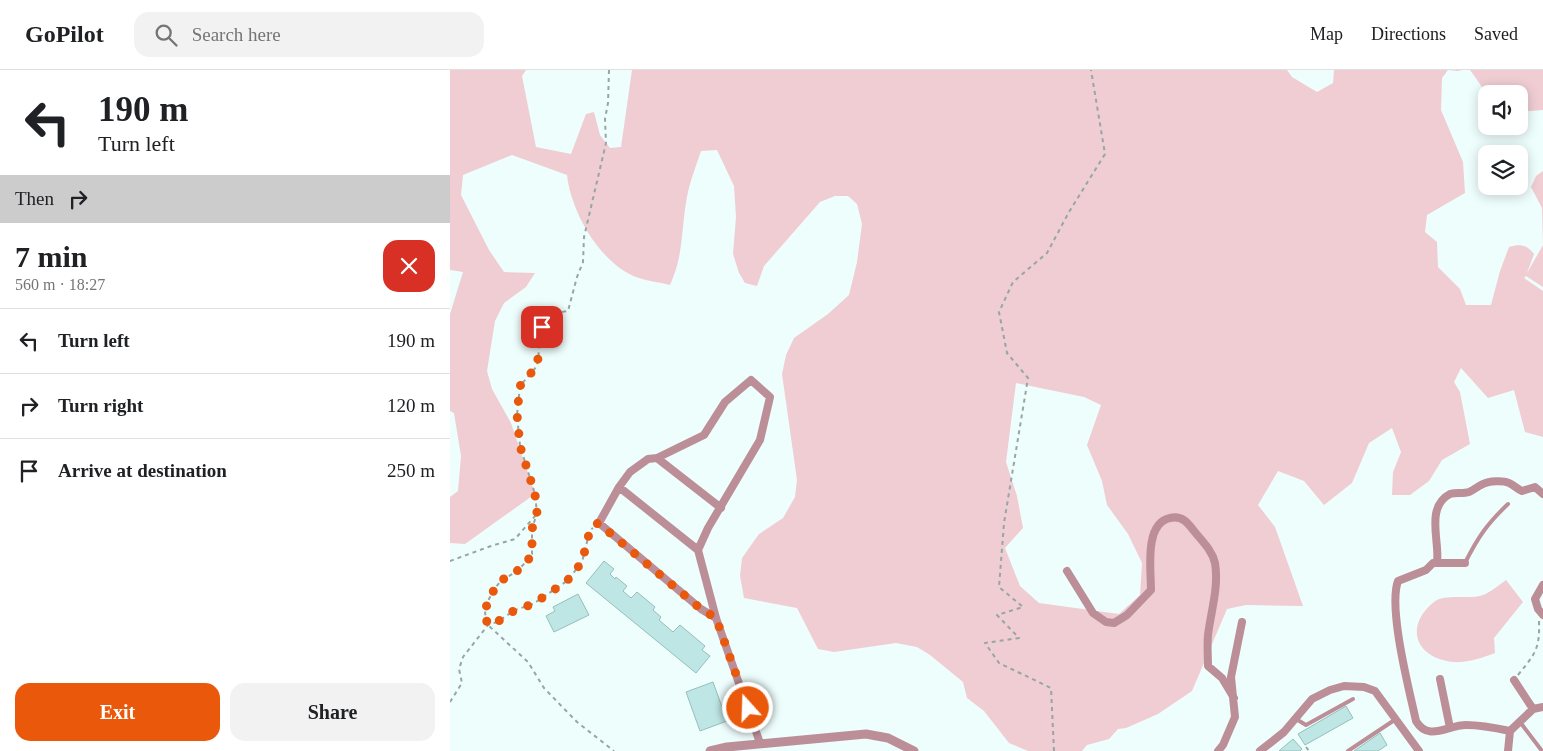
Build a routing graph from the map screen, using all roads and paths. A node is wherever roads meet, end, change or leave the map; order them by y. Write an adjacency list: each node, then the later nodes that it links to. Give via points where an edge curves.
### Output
1 (609, 70): 8 (path, via 606,143 584,237 583,262 568,311 554,312 542,327 537,366 520,386 517,414 520,446 535,494)
2 (1091, 70): 38 (path, via 1104,154 1047,253 1014,282 998,312 1007,353 1028,378 1004,523 999,587 1023,606 997,615 1019,638 985,643 999,663 1051,688)
3 (657, 458): 4 (street, via 648,459 630,472); 7 (street); 7 (street, via 704,435 724,402 751,380 770,397 767,413 760,440)
4 (619, 487): 9 (street); 10 (street)
5 (1543, 494): 12 (street, via 1535,487 1522,491 1508,482 1485,482 1470,492 1451,494 1437,512)
6 (1508, 504): 13 (lane, via 1481,533)
7 (721, 508): 10 (street)
8 (537, 513): 11 (path, via 515,539); 19 (path, via 532,529 532,554 494,590 484,613)
9 (598, 523): 17 (street); 19 (path, via 590,530 582,562 567,581 533,604)
10 (698, 550): 17 (street)
11 (450, 561)
12 (1437, 562): 13 (street); 30 (street, via 1398,581 1395,588 1397,626 1416,721 1425,731)
13 (1465, 564)
14 (1067, 571): 22 (street, via 1093,613 1106,622 1114,622 1127,615 1150,590 1150,544 1161,522 1173,517 1186,520 1214,561 1217,583 1208,638 1208,666 1222,678)
15 (1543, 585): 16 (street, via 1535,599)
16 (1540, 612): 21 (path, via 1536,653)
17 (716, 618): 32 (street)
18 (1242, 622): 22 (street, via 1231,677)
19 (488, 625): 24 (path, via 463,657 459,669 462,683); 35 (path, via 528,662 544,688 577,722)
20 (1440, 679): 30 (street)
21 (1514, 680): 26 (street)
22 (1234, 698): 39 (street, via 1235,717)
23 (1352, 699): 27 (lane, via 1306,725)
24 (450, 702)
25 (1543, 707): 26 (street)
26 (1532, 710): 29 (street)
27 (1296, 718): 28 (street, via 1312,699 1330,690 1364,686 1375,691); 40 (street)
28 (1396, 719): 34 (street); 42 (lane)
29 (1520, 722): 31 (street); 44 (lane)
30 (1450, 728): 31 (street, via 1465,725)
31 (1510, 731): 43 (street)
32 (760, 743): 36 (street); 37 (street, via 866,734 888,738)
33 (1306, 747): 41 (path)
34 (1417, 750)
35 (614, 751)
36 (710, 751)
37 (914, 751)
38 (1054, 751)
39 (1218, 751)
40 (1260, 751)
41 (1309, 751)
42 (1348, 751)
43 (1508, 751)
44 (1542, 751)

